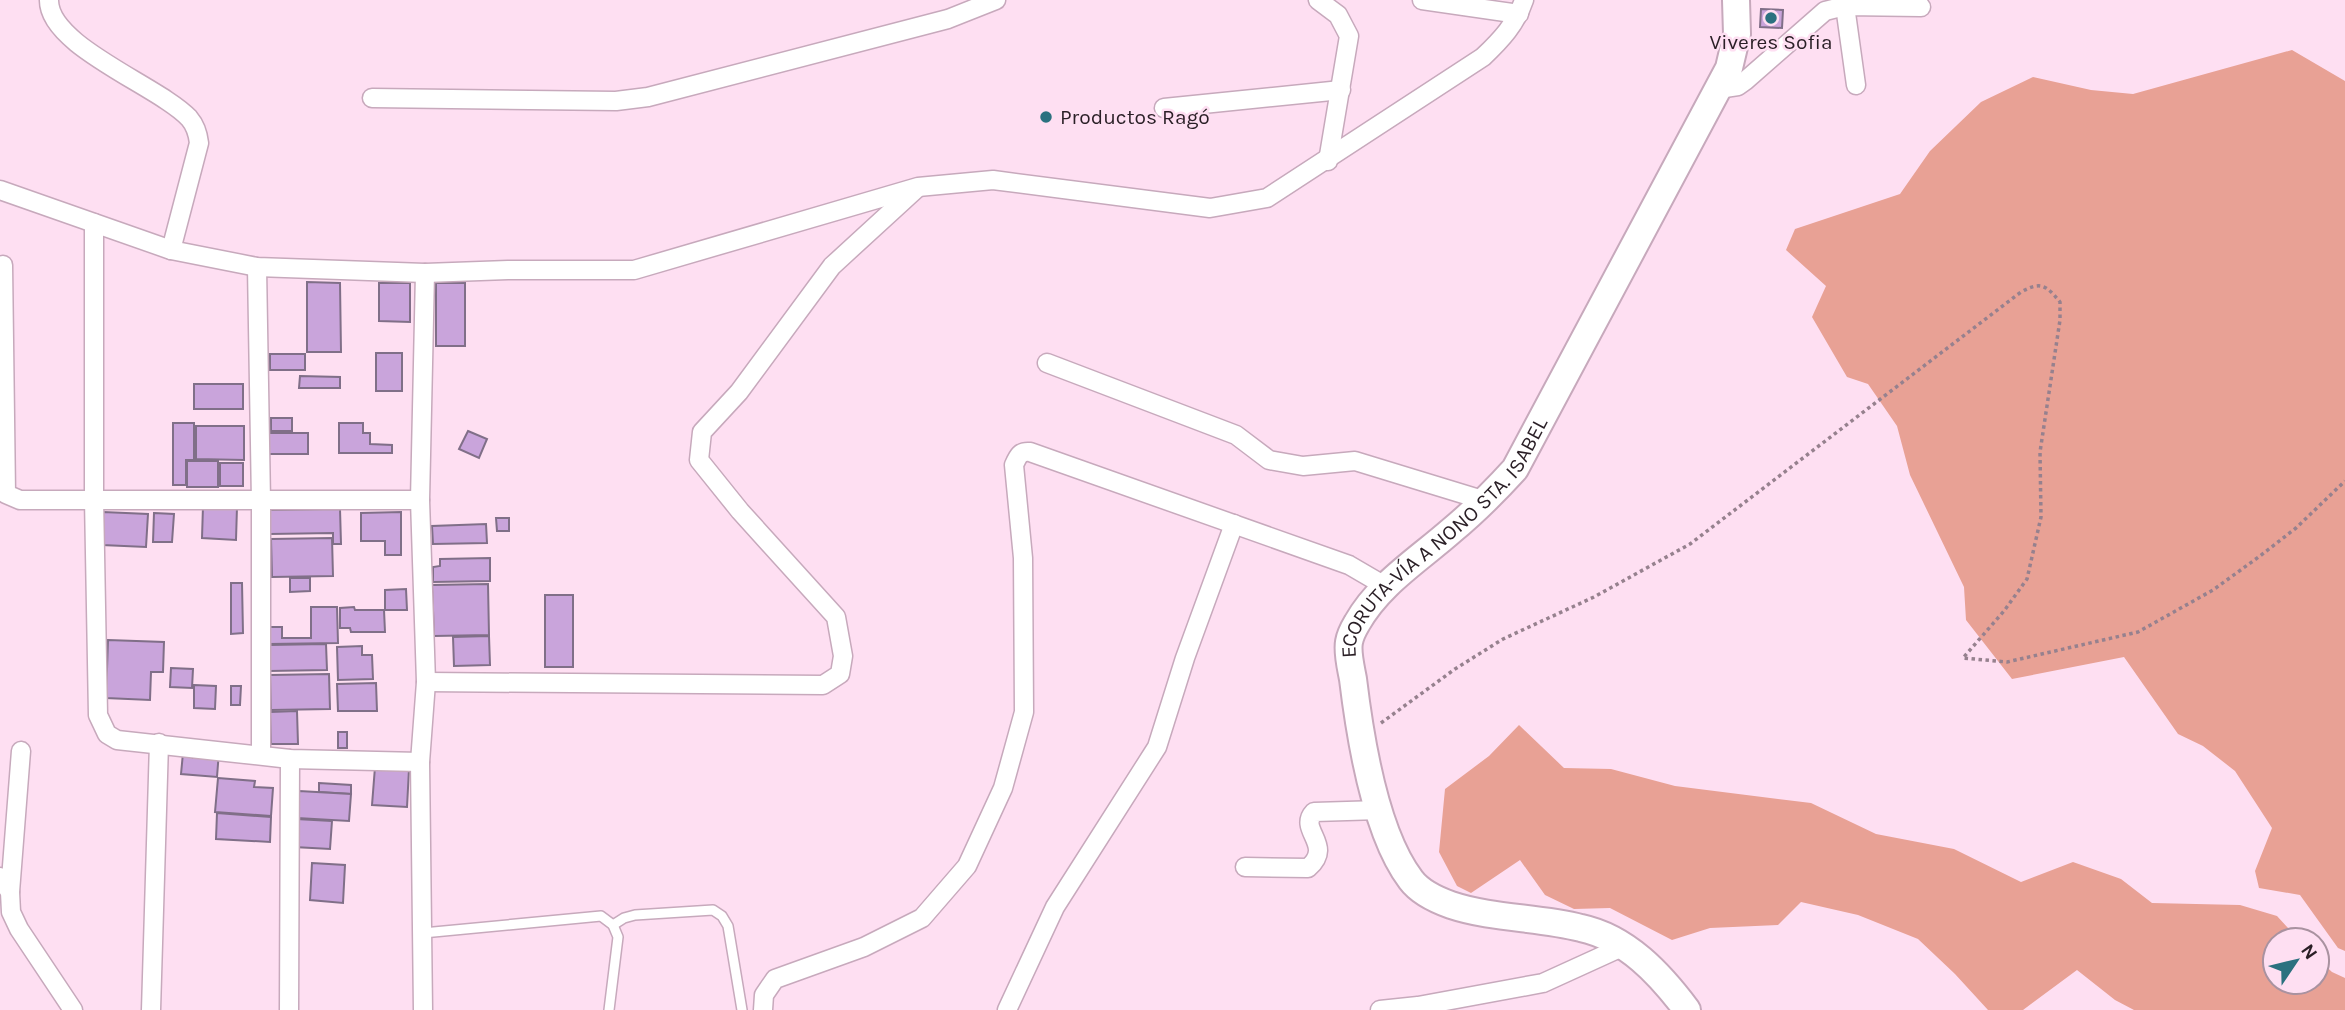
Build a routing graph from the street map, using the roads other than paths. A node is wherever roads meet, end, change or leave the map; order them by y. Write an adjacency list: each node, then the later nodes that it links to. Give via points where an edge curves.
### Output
1 (49, 0): 18 (street, via 48,10 57,26 194,125 199,143)
2 (996, 0): 12 (street, via 948,19 648,97 616,101)
3 (1318, 0): 11 (street, via 1338,15 1349,36)
4 (1422, 0): 7 (street)
5 (1736, 0): 10 (main road, ECORUTA-VÍA A NONO STA. ISABEL, via 1735,50)
6 (1845, 6): 8 (street); 9 (street); 10 (street, via 1825,11 1738,86)
7 (1522, 7): 14 (street, via 1505,36 1483,57)
8 (1921, 7)
9 (1856, 85)
10 (1718, 89): 25 (main road, ECORUTA-VÍA A NONO STA. ISABEL, via 1516,469)
11 (1341, 90): 13 (street); 14 (street)
12 (372, 98)
13 (1164, 108)
14 (1328, 161): 15 (street, via 1268,198 1210,208 993,180)
15 (918, 187): 21 (street, via 634,270); 29 (street, via 832,266 739,392 702,432 699,460 835,617 843,656 840,674 823,685)
16 (0, 190): 17 (street)
17 (94, 223): 18 (street); 23 (street)
18 (171, 250): 20 (street)
19 (3, 265): 23 (street, via 6,494 20,500)
20 (257, 267): 21 (street); 26 (street)
21 (425, 273): 24 (street)
22 (1047, 363): 25 (street, via 1236,435 1269,460 1303,466 1355,461)
23 (93, 499): 26 (street); 30 (street, via 98,715 107,734 117,740)
24 (420, 500): 26 (street); 29 (street)
25 (1486, 501): 28 (main road, ECORUTA-VÍA A NONO STA. ISABEL)
26 (261, 502): 32 (street)
27 (1234, 524): 28 (street, via 1349,565); 47 (street, via 1030,452 1018,456 1014,465 1023,558 1024,712 1003,788 973,855 922,918 864,947 775,978 764,995); 48 (street, via 1157,747 1055,907)
28 (1385, 586): 35 (main road, ECORUTA-VÍA A NONO STA. ISABEL, via 1364,610 1349,643 1360,740)
29 (426, 682): 34 (street)
30 (159, 743): 32 (street); 42 (street)
31 (21, 751): 37 (street)
32 (261, 755): 33 (street)
33 (290, 759): 34 (street); 43 (street)
34 (421, 762): 39 (street)
35 (1380, 810): 36 (street, via 1314,812 1309,822 1320,854 1308,868); 40 (main road, ECORUTA-VÍA A NONO STA. ISABEL, via 1393,850 1412,882 1428,894 1451,905 1580,927)
36 (1245, 867)
37 (5, 885): 41 (street, via 19,929)
38 (613, 925): 39 (lane, via 601,916); 45 (lane, via 618,937); 46 (lane, via 635,915 718,913 728,926)
39 (423, 933): 44 (street)
40 (1622, 947): 49 (street, via 1543,983); 50 (main road, ECORUTA-VÍA A NONO STA. ISABEL, via 1658,973)
41 (73, 1010)
42 (151, 1010)
43 (289, 1010)
44 (423, 1010)
45 (609, 1010)
46 (742, 1010)
47 (763, 1010)
48 (1007, 1010)
49 (1380, 1010)
50 (1687, 1010)

